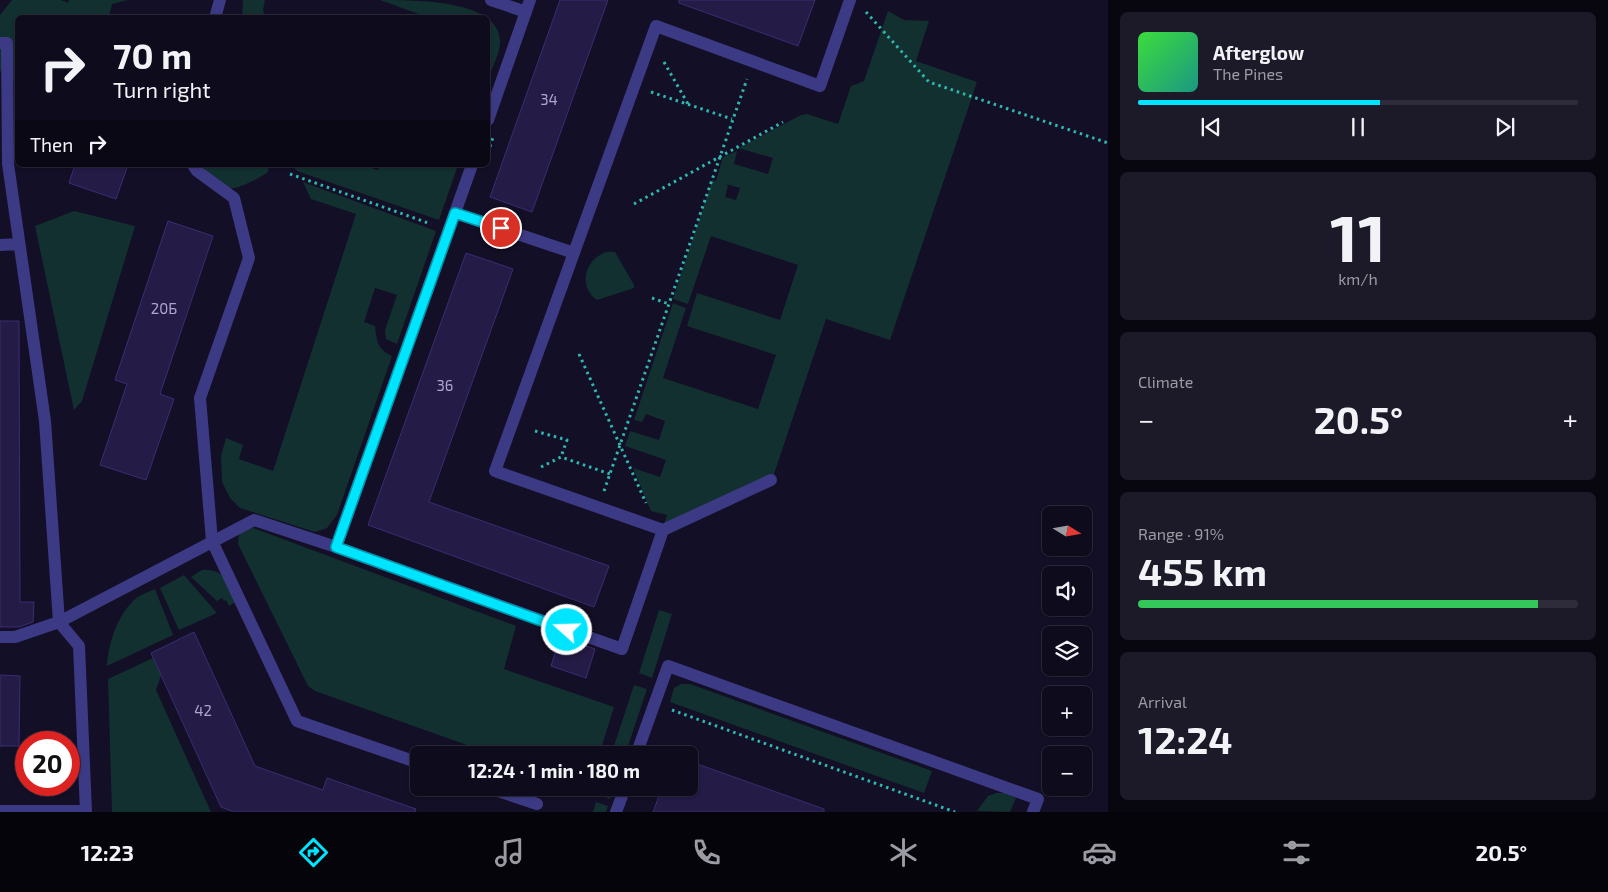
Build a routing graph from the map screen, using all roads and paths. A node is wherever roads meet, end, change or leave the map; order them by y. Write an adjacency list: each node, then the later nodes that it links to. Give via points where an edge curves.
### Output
1 (220, 0): 6 (lane)
2 (491, 0): 4 (lane)
3 (850, 0): 9 (lane, via 820,86)
4 (528, 6): 12 (lane)
5 (862, 8): 15 (path, via 929,82)
6 (216, 15)
7 (0, 43): 17 (lane, via 7,43)
8 (664, 62): 11 (path)
9 (752, 62): 13 (path); 26 (lane, via 656,26)
10 (651, 92): 11 (path)
11 (689, 105): 13 (path)
12 (490, 114)
13 (732, 119): 16 (path)
14 (783, 122): 16 (path)
15 (1108, 143)
16 (720, 157): 21 (path); 28 (path)
17 (4, 164): 24 (lane)
18 (194, 167): 38 (lane, via 234,198 249,258 200,398)
19 (471, 167): 22 (lane)
20 (290, 174): 23 (path)
21 (634, 204)
22 (455, 213): 23 (lane); 26 (lane)
23 (448, 230): 39 (lane)
24 (19, 244): 25 (lane); 40 (lane, via 45,421)
25 (0, 245)
26 (574, 253): 34 (lane, via 495,471)
27 (652, 298): 28 (path)
28 (669, 304): 31 (path)
29 (579, 354): 31 (path)
30 (535, 431): 32 (path, via 567,440)
31 (620, 445): 33 (path); 37 (path)
32 (561, 458): 33 (path); 34 (path)
33 (610, 474): 36 (path)
34 (516, 479): 36 (lane)
35 (771, 480): 37 (lane)
36 (598, 508): 37 (lane)
37 (660, 529): 39 (lane, via 622,649)
38 (212, 541): 39 (lane, via 254,520); 40 (lane); 44 (lane, via 297,721)
39 (336, 547)
40 (59, 622): 41 (lane, via 15,637); 49 (lane, via 79,646)
41 (0, 637)
42 (654, 704): 43 (lane); 51 (path); 52 (lane, via 668,666 1038,799)
43 (639, 746)
44 (410, 760)
45 (513, 796): 47 (lane)
46 (622, 796): 50 (lane)
47 (537, 804)
48 (0, 811): 49 (lane)
49 (86, 811)
50 (616, 812)
51 (955, 812)
52 (1033, 812)

